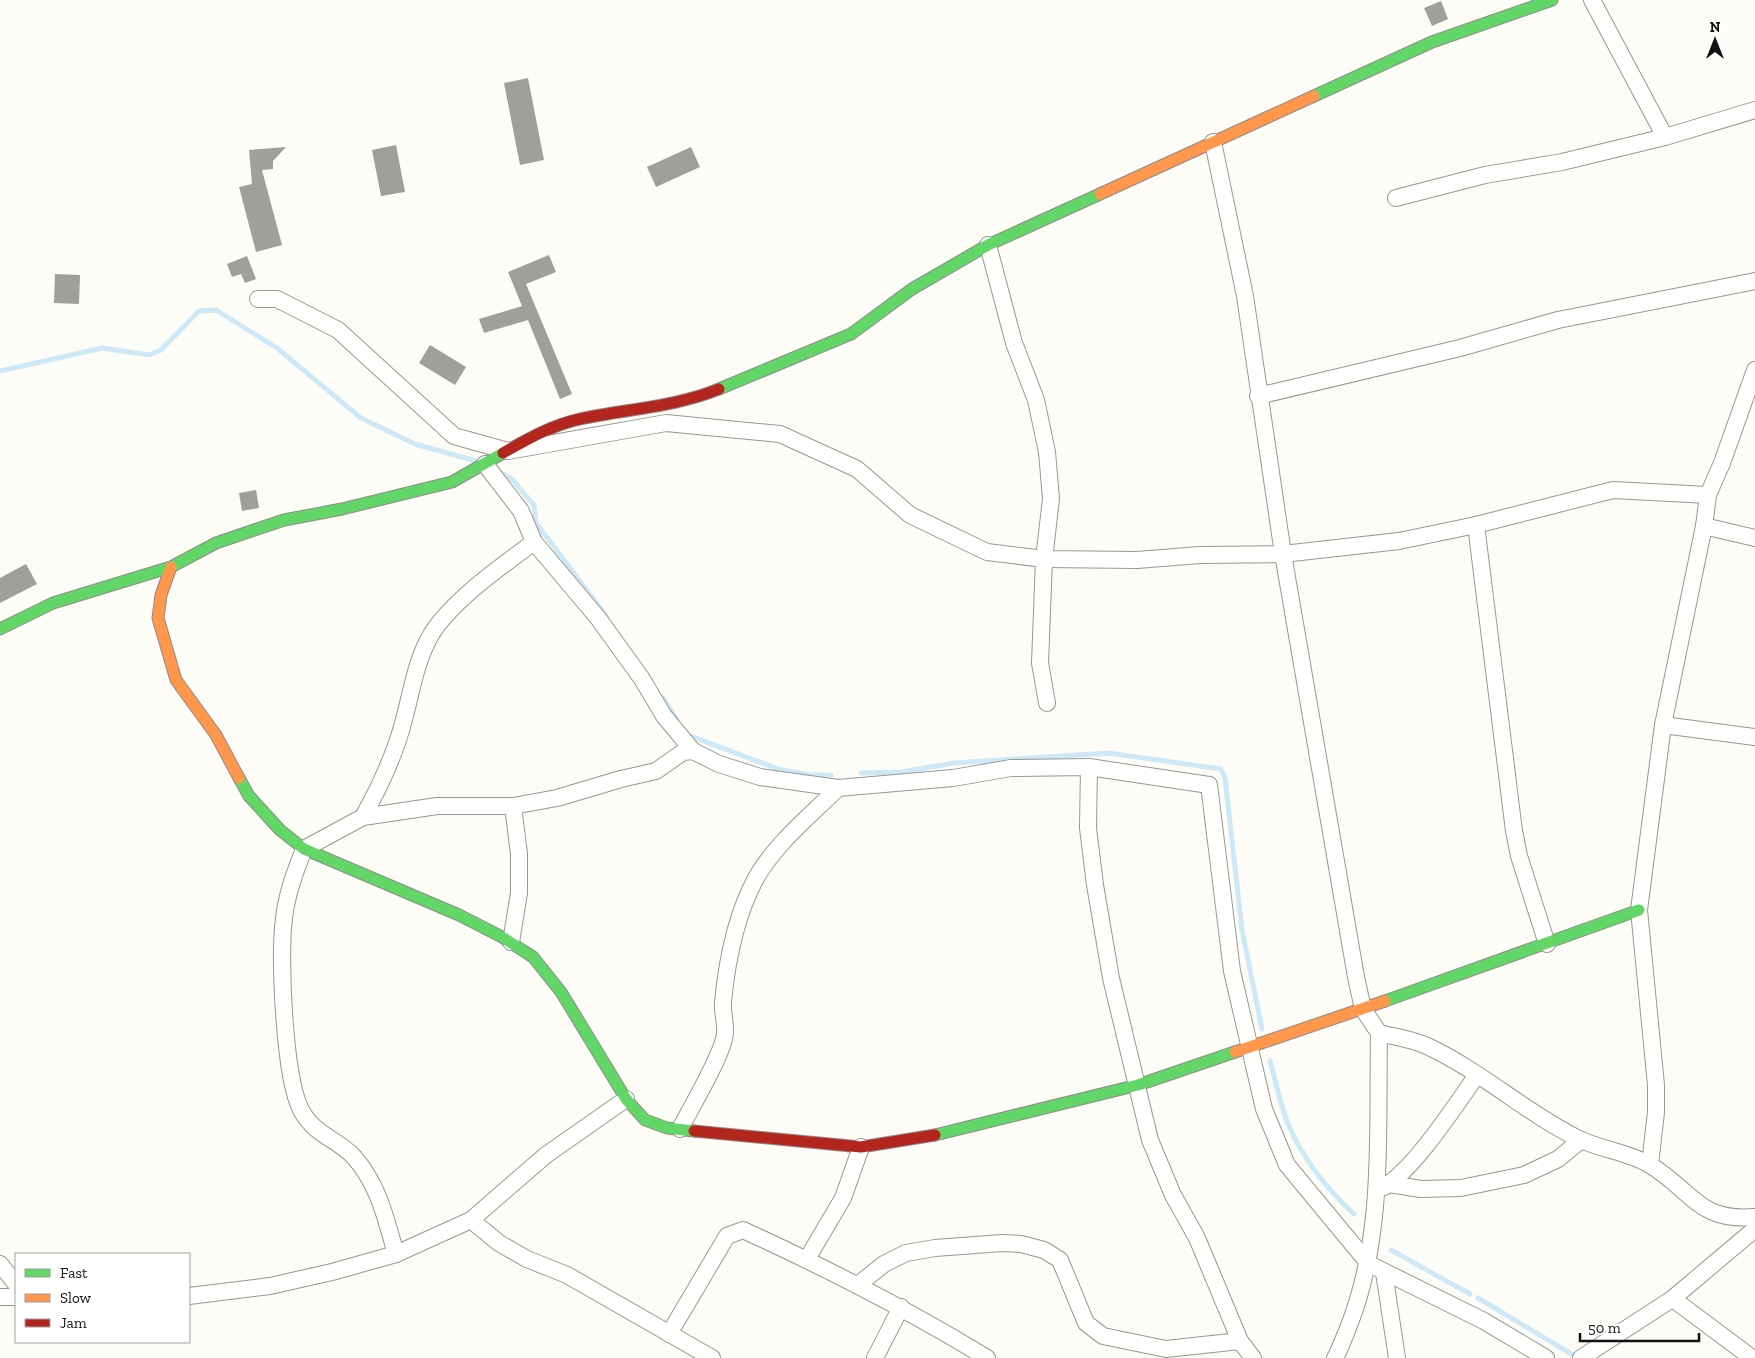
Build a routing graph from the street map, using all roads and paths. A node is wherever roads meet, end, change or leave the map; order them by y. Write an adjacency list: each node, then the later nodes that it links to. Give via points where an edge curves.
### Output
1 (1552, 0): 5 (street, via 1432,42)
2 (1592, 0): 4 (street)
3 (1755, 110): 4 (street)
4 (1665, 137): 6 (street, via 1562,162 1485,175)
5 (1214, 142): 7 (street); 11 (street, via 1244,296)
6 (1396, 198)
7 (988, 245): 12 (street, via 912,289 851,334 712,392 636,411 579,419 543,430); 20 (street, via 1014,343 1036,400 1047,452 1051,499)
8 (1755, 281): 11 (street, via 1558,320 1460,348)
9 (258, 299): 12 (street, via 277,299 338,330 454,436)
10 (1755, 370): 14 (street)
11 (1258, 396): 19 (street)
12 (508, 451): 13 (street); 20 (street, via 666,423 780,434 857,469 910,515 987,552)
13 (485, 464): 18 (street, via 521,512); 21 (street, via 452,482 284,520 216,543)
14 (1708, 495): 15 (street, via 1613,490); 16 (street)
15 (1476, 525): 19 (street, via 1398,541); 34 (street, via 1514,831)
16 (1704, 526): 17 (street); 24 (street)
17 (1755, 538)
18 (534, 542): 26 (street, via 598,618 664,716); 30 (street, via 467,594 432,633 415,674 402,728 383,781)
19 (1283, 554): 20 (street, via 1137,560); 35 (street)
20 (1044, 559): 23 (street, via 1040,663)
21 (172, 567): 22 (street, via 53,603); 31 (street, via 161,595 158,618 176,680 216,735 249,796 280,830)
22 (0, 629)
23 (1047, 703)
24 (1663, 725): 25 (street); 32 (street)
25 (1755, 737)
26 (693, 751): 28 (street, via 719,764 760,777); 29 (street, via 682,752 656,771 557,798)
27 (1089, 767): 28 (street, via 1011,768 953,778); 37 (street, via 1209,785 1232,971); 39 (street, via 1088,828 1095,885 1111,978)
28 (838, 788): 41 (street, via 770,857 745,902 736,925 723,1004 725,1034)
29 (513, 806): 30 (street, via 437,806); 33 (street, via 519,854 519,893)
30 (363, 817): 31 (street)
31 (304, 849): 33 (street, via 459,915); 49 (street, via 289,887 284,919 286,1030 292,1082 301,1110 319,1132 354,1156 378,1192)
32 (1639, 910): 34 (street); 44 (street, via 1656,1085)
33 (510, 942): 40 (street, via 533,957 561,992)
34 (1547, 944): 35 (street)
35 (1363, 1009): 36 (street); 37 (street)
36 (1379, 1033): 38 (street, via 1426,1046); 45 (street)
37 (1250, 1048): 39 (street); 52 (street, via 1264,1108 1287,1165)
38 (1477, 1075): 42 (street); 45 (street, via 1426,1144)
39 (1138, 1085): 43 (street, via 937,1135); 62 (street, via 1150,1140 1173,1195 1197,1238)
40 (626, 1099): 41 (street, via 645,1120); 47 (street, via 546,1155)
41 (680, 1129): 43 (street)
42 (1581, 1140): 44 (street); 45 (street, via 1558,1159 1524,1175 1461,1188)
43 (861, 1147): 50 (street, via 844,1198)
44 (1650, 1165): 46 (street, via 1709,1212 1735,1218)
45 (1382, 1188): 52 (street)
46 (1755, 1217)
47 (471, 1220): 49 (street); 61 (street, via 499,1243 527,1259 567,1275)
48 (1755, 1228): 59 (street)
49 (396, 1254): 56 (street, via 270,1286)
50 (807, 1259): 55 (street); 61 (street, via 743,1230 727,1236)
51 (0, 1264): 54 (street)
52 (1368, 1264): 53 (street); 67 (street, via 1357,1304)
53 (1384, 1272): 68 (street); 69 (street, via 1484,1321)
54 (15, 1283)
55 (858, 1284): 60 (street); 62 (street, via 906,1252 1021,1244 1044,1250 1060,1260 1086,1323 1103,1336 1166,1349)
56 (190, 1296)
57 (0, 1297): 58 (street)
58 (15, 1297)
59 (1673, 1299): 70 (street); 71 (street)
60 (901, 1307): 64 (street); 65 (street)
61 (669, 1334): 63 (street)
62 (1240, 1341): 66 (street)
63 (712, 1358)
64 (875, 1358)
65 (987, 1358)
66 (1253, 1358)
67 (1335, 1358)
68 (1397, 1358)
69 (1546, 1358)
70 (1581, 1358)
71 (1752, 1358)

